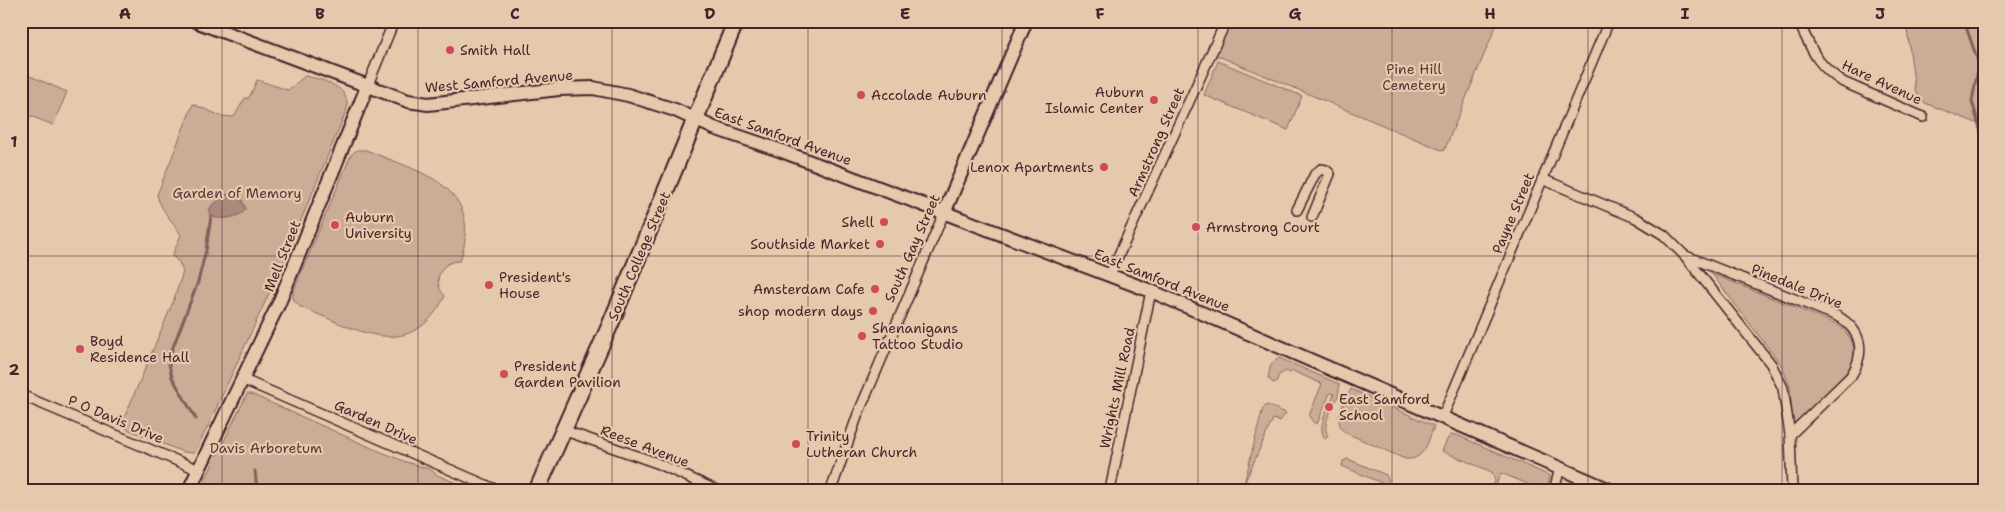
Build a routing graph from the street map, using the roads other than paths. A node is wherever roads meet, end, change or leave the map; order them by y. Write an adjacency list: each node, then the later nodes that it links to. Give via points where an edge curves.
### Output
1 (194, 21): 8 (street, West Samford Avenue)
2 (394, 21): 8 (street, Mell Street)
3 (736, 21): 10 (main road, South College Street)
4 (1026, 21): 13 (street, South Gay Street)
5 (1226, 21): 16 (street, Armstrong Street)
6 (1609, 21): 11 (street, Payne Street)
7 (1798, 21): 9 (street, Hare Avenue, via 1809,48 1833,75)
8 (367, 86): 10 (street, West Samford Avenue, via 408,101 428,104 593,88 653,103); 18 (street, Mell Street, via 279,303)
9 (1924, 117)
10 (695, 119): 13 (street, East Samford Avenue); 21 (main road, South College Street)
11 (1542, 179): 15 (street, Pinedale Drive, via 1636,218 1664,235); 20 (street, Payne Street)
12 (1297, 210): 14 (street, via 1315,174 1321,169 1326,170 1330,174)
13 (944, 213): 16 (street, East Samford Avenue); 29 (street, South Gay Street, via 862,406)
14 (1312, 217)
15 (1685, 256): 22 (street, Pinedale Drive, via 1771,364 1784,388); 22 (street, Pinedale Drive, via 1837,316 1856,330 1860,342 1858,365 1851,376)
16 (1110, 274): 17 (street, East Samford Avenue)
17 (1151, 291): 20 (street, East Samford Avenue); 30 (street, Wrights Mill Road)
18 (244, 380): 24 (street, Mell Street); 26 (street, Garden Drive)
19 (21, 395): 24 (street, P O Davis Drive)
20 (1442, 416): 23 (street, East Samford Avenue)
21 (563, 430): 27 (main road, South College Street); 28 (street, Reese Avenue, via 657,464)
22 (1790, 435): 33 (street, Pinedale Drive)
23 (1560, 468): 31 (street); 32 (street, East Samford Avenue)
24 (199, 470): 25 (street, Mell Street)
25 (189, 490)
26 (496, 490)
27 (537, 490)
28 (716, 490)
29 (831, 490)
30 (1110, 490)
31 (1554, 490)
32 (1610, 490)
33 (1792, 490)

